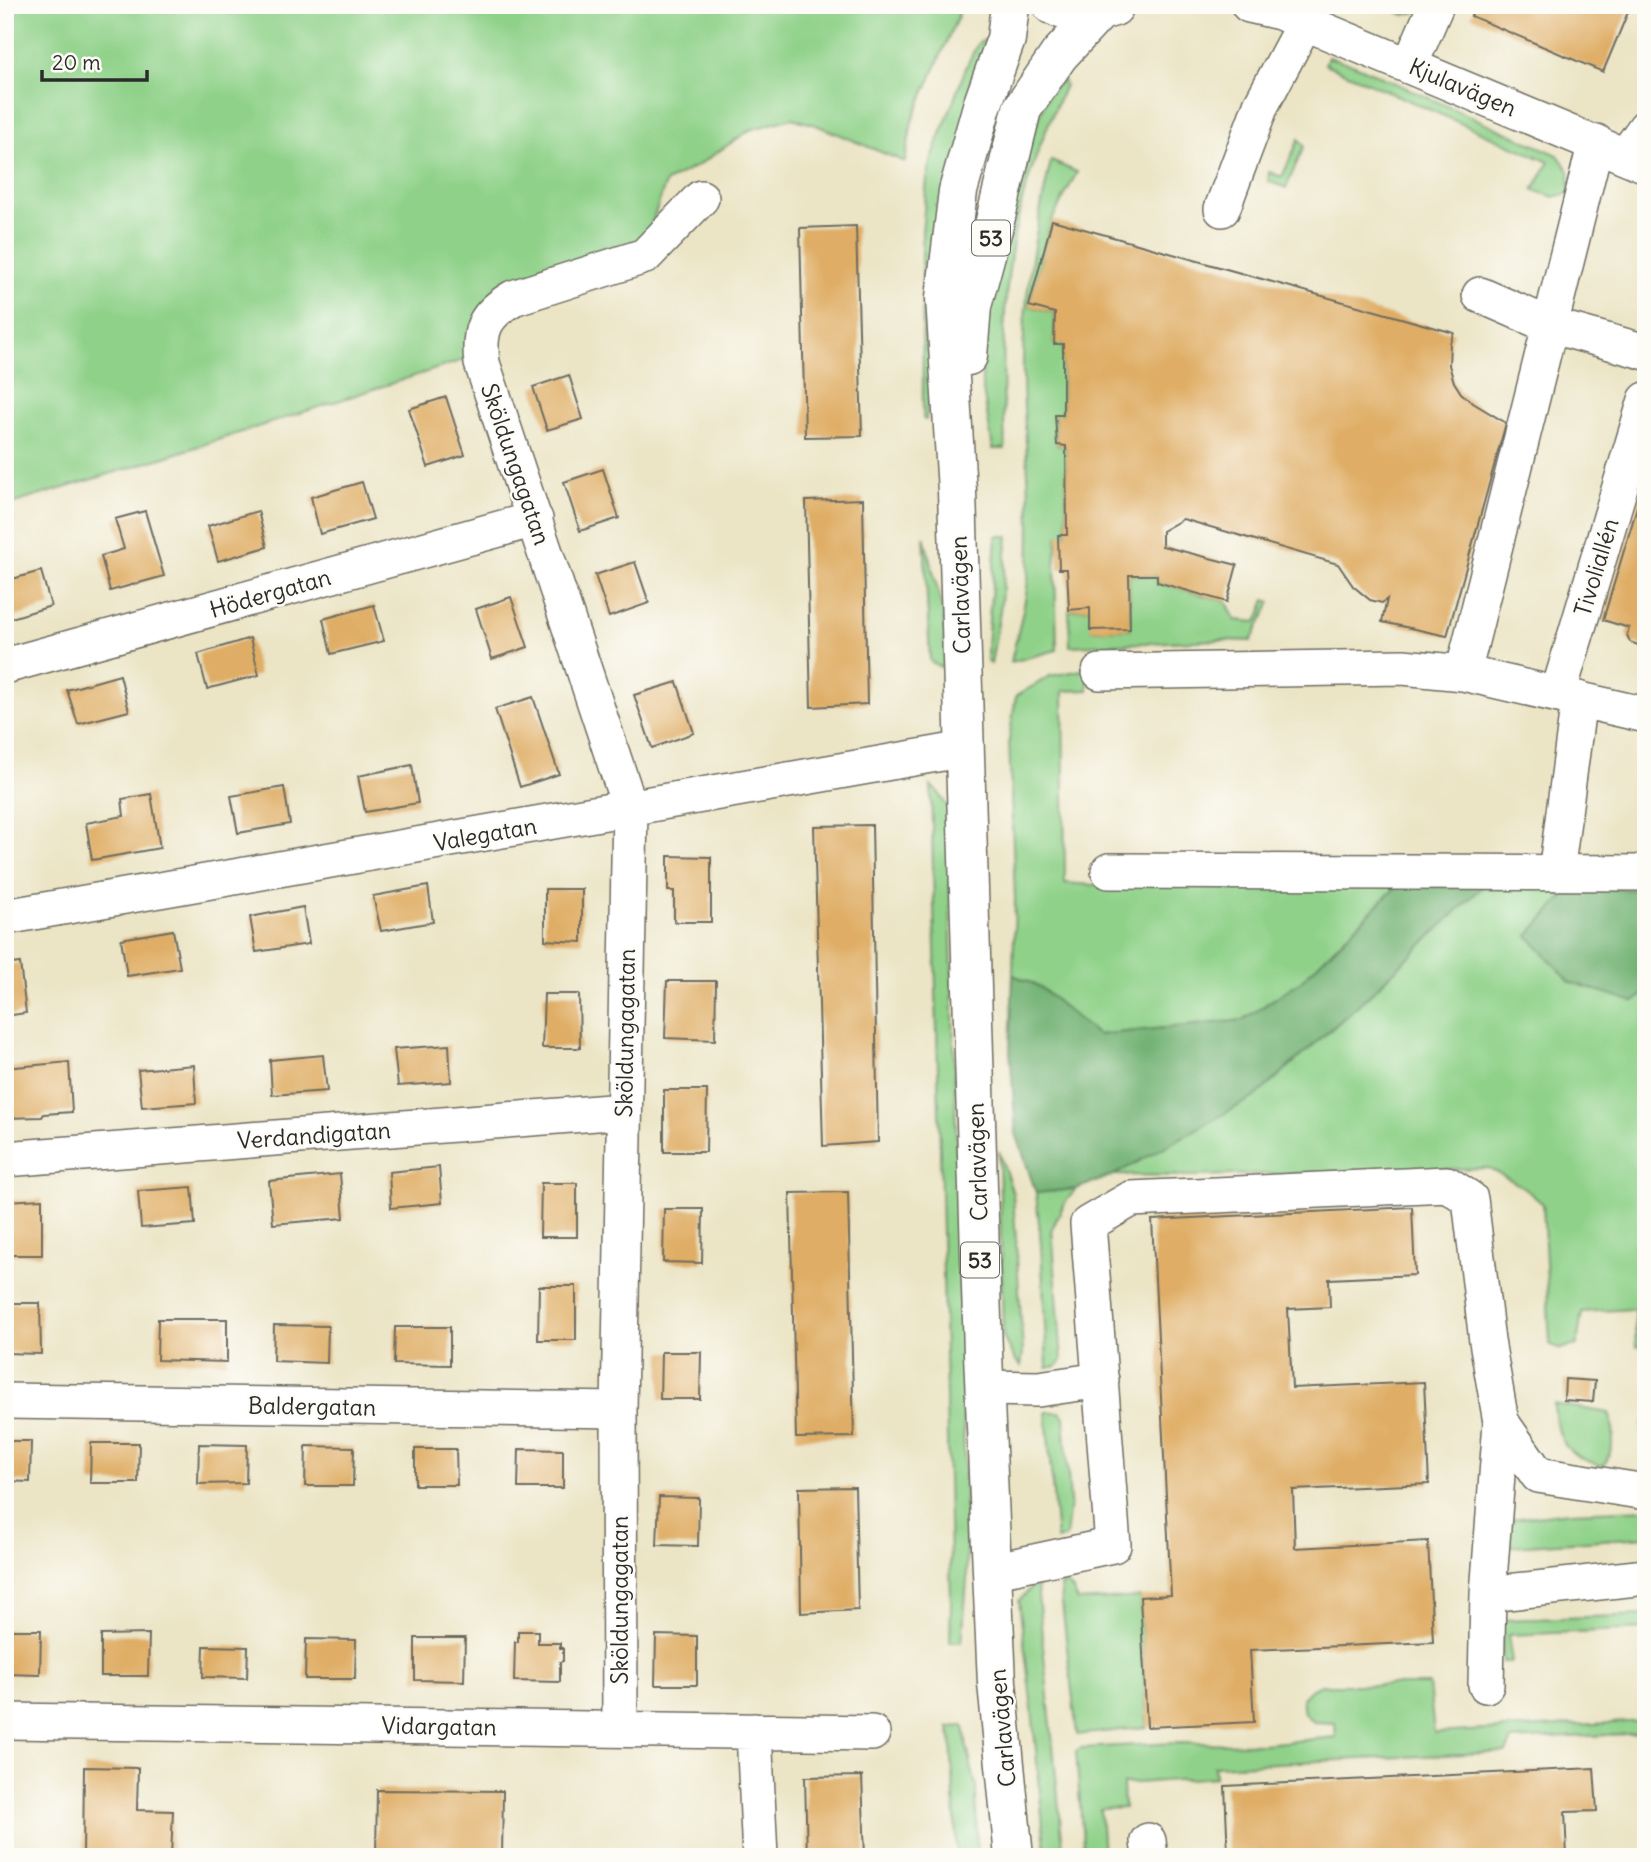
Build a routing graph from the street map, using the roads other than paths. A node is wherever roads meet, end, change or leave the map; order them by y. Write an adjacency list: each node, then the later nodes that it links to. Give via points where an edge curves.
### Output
1 (1010, 5): 14 (main road, Carlavägen / 53, via 1006,39 958,191 945,298)
2 (1052, 5): 4 (main road, 53, via 1077,13)
3 (1436, 5): 6 (street)
4 (1109, 9): 14 (main road, Carlavägen / 53, via 1059,55 1022,109 972,306)
5 (1276, 11): 6 (street, Kjulavägen); 9 (street, via 1261,105)
6 (1410, 65): 7 (street, Kjulavägen)
7 (1628, 147): 11 (street)
8 (701, 198): 15 (street, Sköldungagatan, via 645,256 513,298 498,307 484,327 482,363)
9 (1222, 209)
10 (1480, 295): 11 (street)
11 (1549, 324): 12 (street); 18 (street)
12 (1646, 352)
13 (1646, 400): 19 (street, Tivoliallén)
14 (957, 491): 21 (main road, Carlavägen / 53)
15 (535, 519): 16 (street, Hödergatan); 22 (street, Sköldungagatan)
16 (5, 666)
17 (1100, 671): 18 (street, via 1403,667)
18 (1463, 673): 19 (street)
19 (1568, 696): 20 (street); 25 (street, Tivoliallén)
20 (1646, 715)
21 (965, 749): 22 (street, Valegatan); 30 (main road, Carlavägen / 53)
22 (630, 808): 26 (street, Valegatan); 27 (street, Sköldungagatan)
23 (1646, 870): 25 (street)
24 (1109, 871): 25 (street)
25 (1556, 873)
26 (5, 917)
27 (623, 1111): 28 (street, Verdandigatan); 32 (street, Sköldungagatan)
28 (5, 1159)
29 (1101, 1380): 30 (street, via 1038,1389); 33 (street, via 1088,1224 1131,1199 1447,1184 1470,1199); 35 (street, via 1113,1545)
30 (984, 1388): 35 (main road, Carlavägen / 53)
31 (5, 1401): 32 (street, Baldergatan)
32 (618, 1410): 40 (street, Sköldungagatan)
33 (1502, 1422): 34 (street, via 1538,1475); 37 (street)
34 (1646, 1492)
35 (992, 1571): 43 (main road, Carlavägen / 53)
36 (1646, 1577): 37 (street)
37 (1488, 1594): 38 (street)
38 (1486, 1685)
39 (5, 1721): 40 (street, Vidargatan)
40 (620, 1728): 41 (street, Vidargatan)
41 (754, 1731): 42 (street, Vidargatan); 44 (street)
42 (872, 1733)
43 (1012, 1849)
44 (760, 1857)

